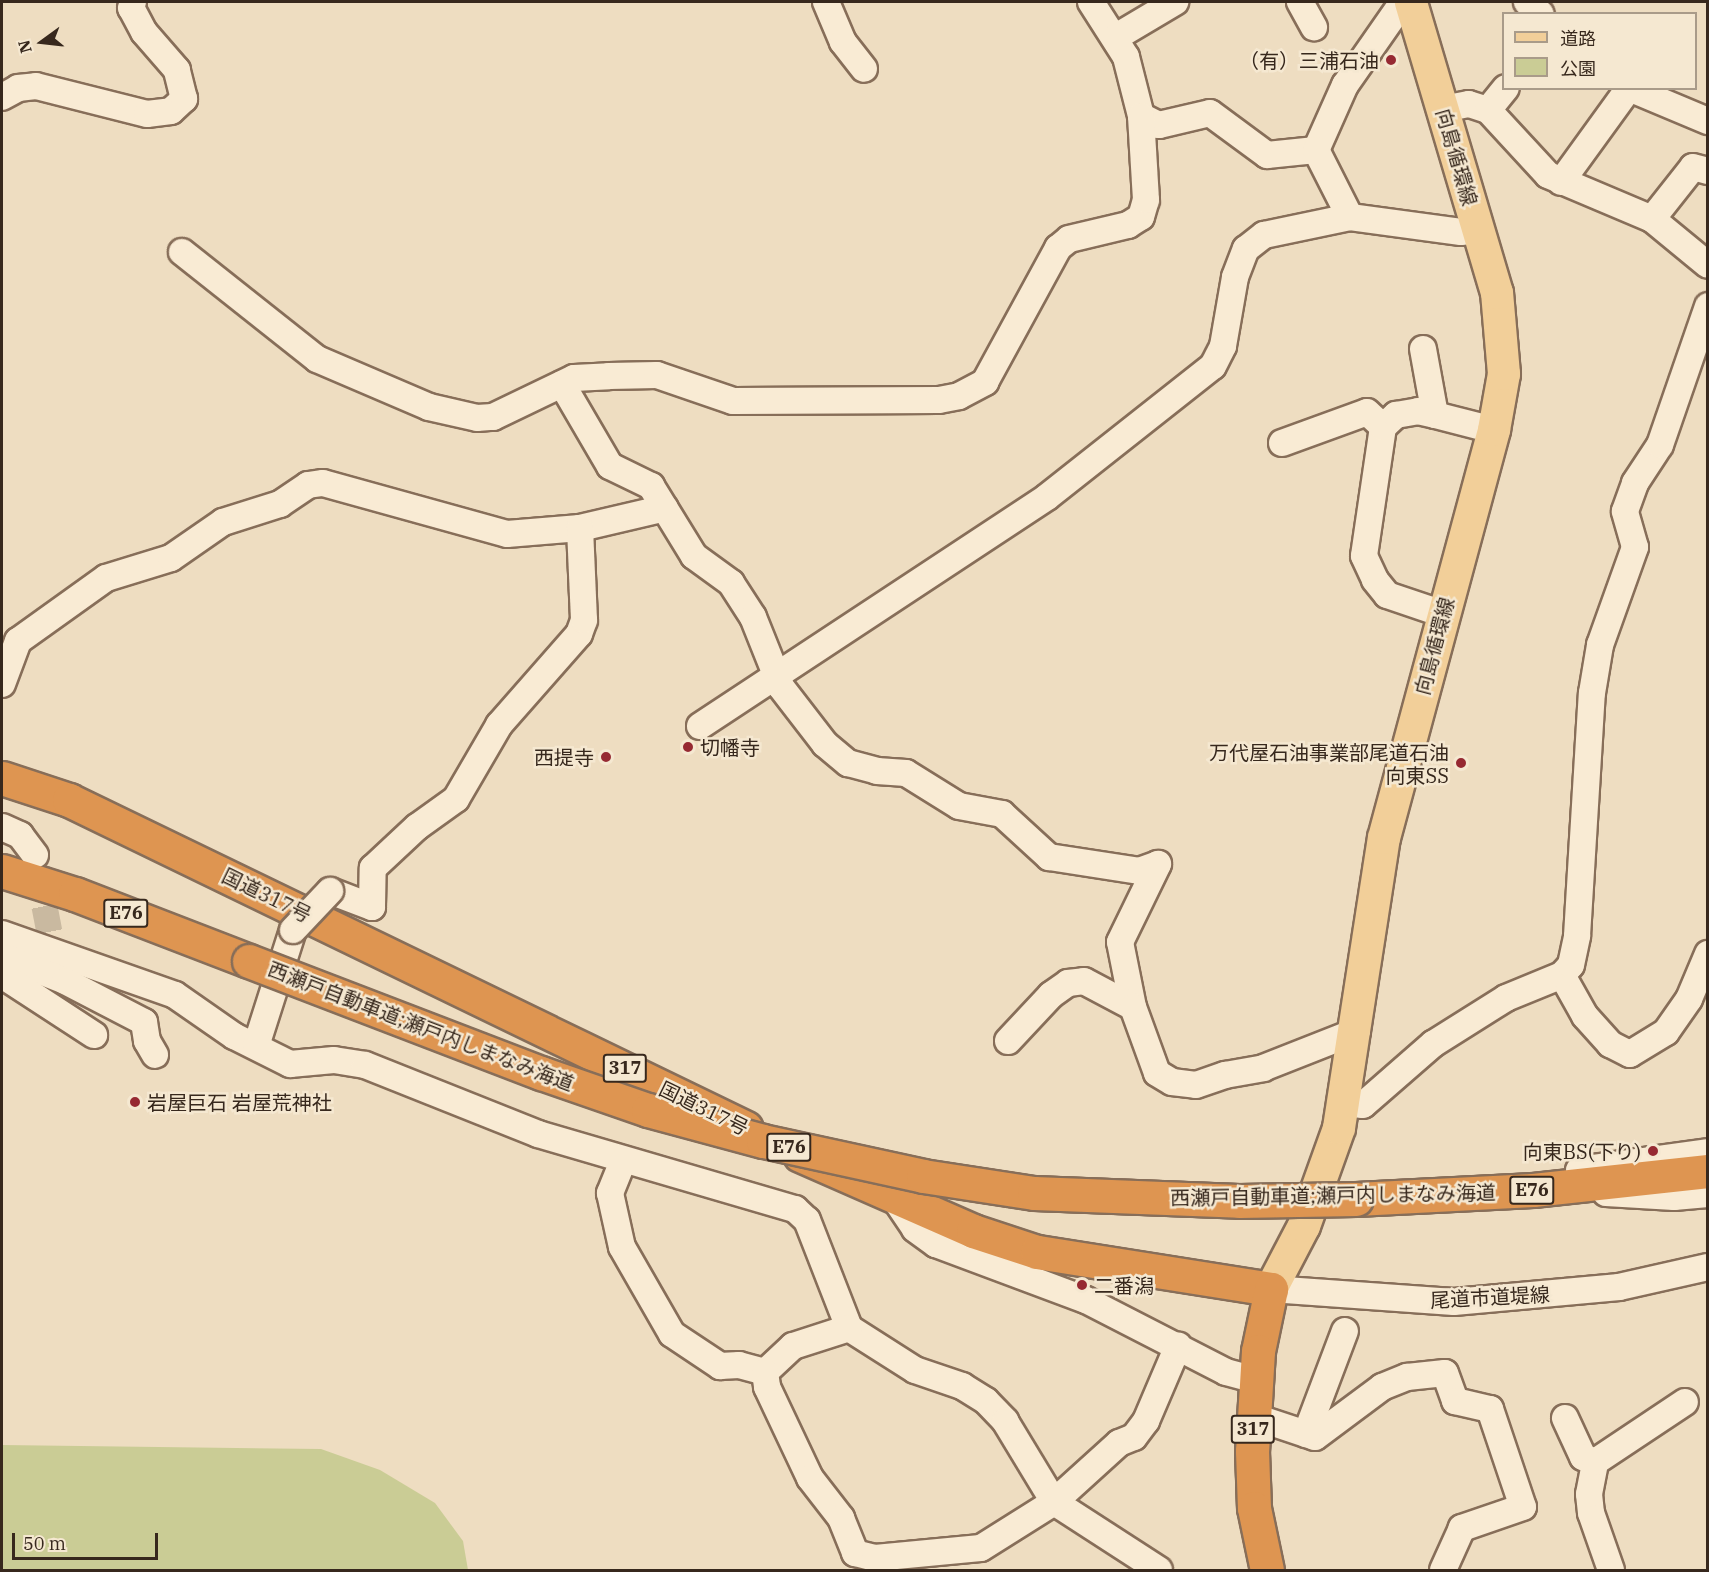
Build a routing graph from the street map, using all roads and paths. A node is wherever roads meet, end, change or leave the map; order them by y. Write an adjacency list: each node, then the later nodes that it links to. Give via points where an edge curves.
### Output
1 (133, 2): 16 (street, via 131,8 144,32 177,70 184,99 171,111 147,114 36,86 18,88)
2 (826, 2): 12 (street, via 843,42)
3 (1091, 2): 11 (street)
4 (1175, 2): 11 (street)
5 (1300, 2): 10 (street)
6 (1403, 2): 21 (street, via 1345,84)
7 (1411, 2): 17 (main road, 向島循環線)
8 (1527, 2): 9 (street)
9 (1539, 12)
10 (1314, 27)
11 (1116, 37): 19 (street, via 1126,57)
12 (864, 69)
13 (1504, 90): 18 (street)
14 (1628, 90): 23 (street)
15 (1634, 90): 20 (street)
16 (2, 97)
17 (1443, 109): 18 (street, via 1469,104); 26 (main road, 向島循環線)
18 (1488, 110): 23 (street, via 1548,175)
19 (1142, 116): 21 (street, via 1158,125 1210,113 1267,155); 31 (street, via 1146,200 1141,217 1128,225 1069,238 1058,248 985,382 959,396 939,400 733,401 657,375 574,378)
20 (1707, 121)
21 (1316, 150): 24 (street)
22 (1707, 171): 25 (street, via 1693,167)
23 (1560, 182): 25 (street)
24 (1350, 217): 26 (street, via 1461,232); 39 (street, via 1264,235 1246,249 1235,277 1222,346 1213,366 1047,497)
25 (1652, 219): 28 (street)
26 (1478, 230): 34 (main road, 向島循環線, via 1497,293 1504,374)
27 (182, 252): 31 (street, via 316,360 429,407 477,418 494,417)
28 (1707, 265)
29 (1707, 306): 50 (street, via 1660,445 1635,483 1625,511 1635,547 1598,654 1592,693 1577,936 1571,965)
30 (1423, 350): 32 (street)
31 (562, 384): 36 (street, via 610,466 651,486)
32 (1435, 415): 33 (street, via 1418,411 1396,415); 34 (street)
33 (1383, 427): 35 (street, via 1367,412); 38 (street, via 1364,556 1387,595)
34 (1494, 430): 38 (main road, 向島循環線)
35 (1282, 443)
36 (664, 508): 37 (street); 39 (street, via 694,556 731,583 753,617)
37 (580, 528): 40 (street, via 507,534 323,483 308,485 280,504 223,522 171,558 106,578 18,641); 55 (street, bridge, via 584,620 579,634 499,726 456,799 417,827 373,868 372,907 330,891 293,930)
38 (1443, 614): 52 (main road, 向島循環線, via 1384,838)
39 (777, 675): 41 (street); 51 (street, via 781,687 825,744 848,763 906,773 959,806 1002,814 1049,857 1139,871 1158,864 1120,942)
40 (2, 684)
41 (700, 726)
42 (2, 778): 63 (highway, 国道317号 / 317, via 69,800)
43 (2, 827): 44 (street, via 20,835)
44 (35, 855)
45 (2, 870): 64 (highway, 西瀬戸自動車道;瀬戸内しまなみ海道 / E76, bridge, via 541,1073 648,1110 763,1141 911,1173 1034,1193 1239,1201)
46 (2, 934): 55 (street, via 175,995 234,1036)
47 (1707, 954): 50 (street, via 1689,999 1666,1032 1630,1054 1610,1044)
48 (2, 956): 56 (street, via 65,981 144,1022 147,1041)
49 (2, 975): 53 (street)
50 (1562, 975): 57 (street, via 1506,998 1433,1044 1363,1105)
51 (1133, 1007): 52 (street, via 1157,1073 1172,1082 1196,1085 1263,1068); 54 (street, via 1084,981 1068,983 1051,995)
52 (1357, 1031): 57 (main road, 向島循環線)
53 (94, 1035)
54 (1008, 1041)
55 (256, 1046): 59 (street, via 290,1064 334,1060 365,1065 538,1134)
56 (155, 1055)
57 (1344, 1103): 66 (main road, 向島循環線, via 1340,1128 1304,1226)
58 (1707, 1152): 64 (street)
59 (623, 1161): 67 (street, via 795,1209 807,1220); 70 (street, via 610,1193 622,1246 672,1334 720,1366 739,1365)
60 (1707, 1171): 61 (highway, 西瀬戸自動車道;瀬戸内しまなみ海道 / E76)
61 (1533, 1190): 62 (street, via 1674,1197); 64 (highway, 西瀬戸自動車道;瀬戸内しまなみ海道 / E76)
62 (1707, 1194)
63 (895, 1199): 66 (highway, 国道317号 / 317, via 1037,1252); 69 (street, via 915,1229 936,1244 1086,1300)
64 (1356, 1199)
65 (1707, 1267): 66 (street, 尾道市道堤線, via 1619,1287 1454,1302)
66 (1271, 1289): 71 (highway, 317)
67 (849, 1328): 70 (street, via 793,1346); 77 (street, via 915,1370 962,1386 986,1401 1005,1421)
68 (1345, 1331): 75 (street)
69 (1178, 1346): 71 (street, via 1226,1372); 77 (street, via 1146,1421 1134,1437 1119,1443)
70 (765, 1372): 77 (street, via 767,1386 810,1478 841,1518 855,1553 876,1558 914,1557 981,1548)
71 (1256, 1380): 73 (highway, 317)
72 (1685, 1402): 76 (street)
73 (1255, 1416): 75 (street); 79 (highway, 317, via 1254,1508)
74 (1565, 1418): 76 (street, via 1583,1457)
75 (1306, 1434): 80 (street, via 1316,1437 1382,1387 1407,1377 1445,1373 1455,1401 1490,1409 1523,1507 1462,1528)
76 (1595, 1462): 81 (street, via 1589,1494 1591,1514)
77 (1054, 1502): 78 (street)
78 (1159, 1570)
79 (1267, 1570)
80 (1443, 1570)
81 (1611, 1570)

